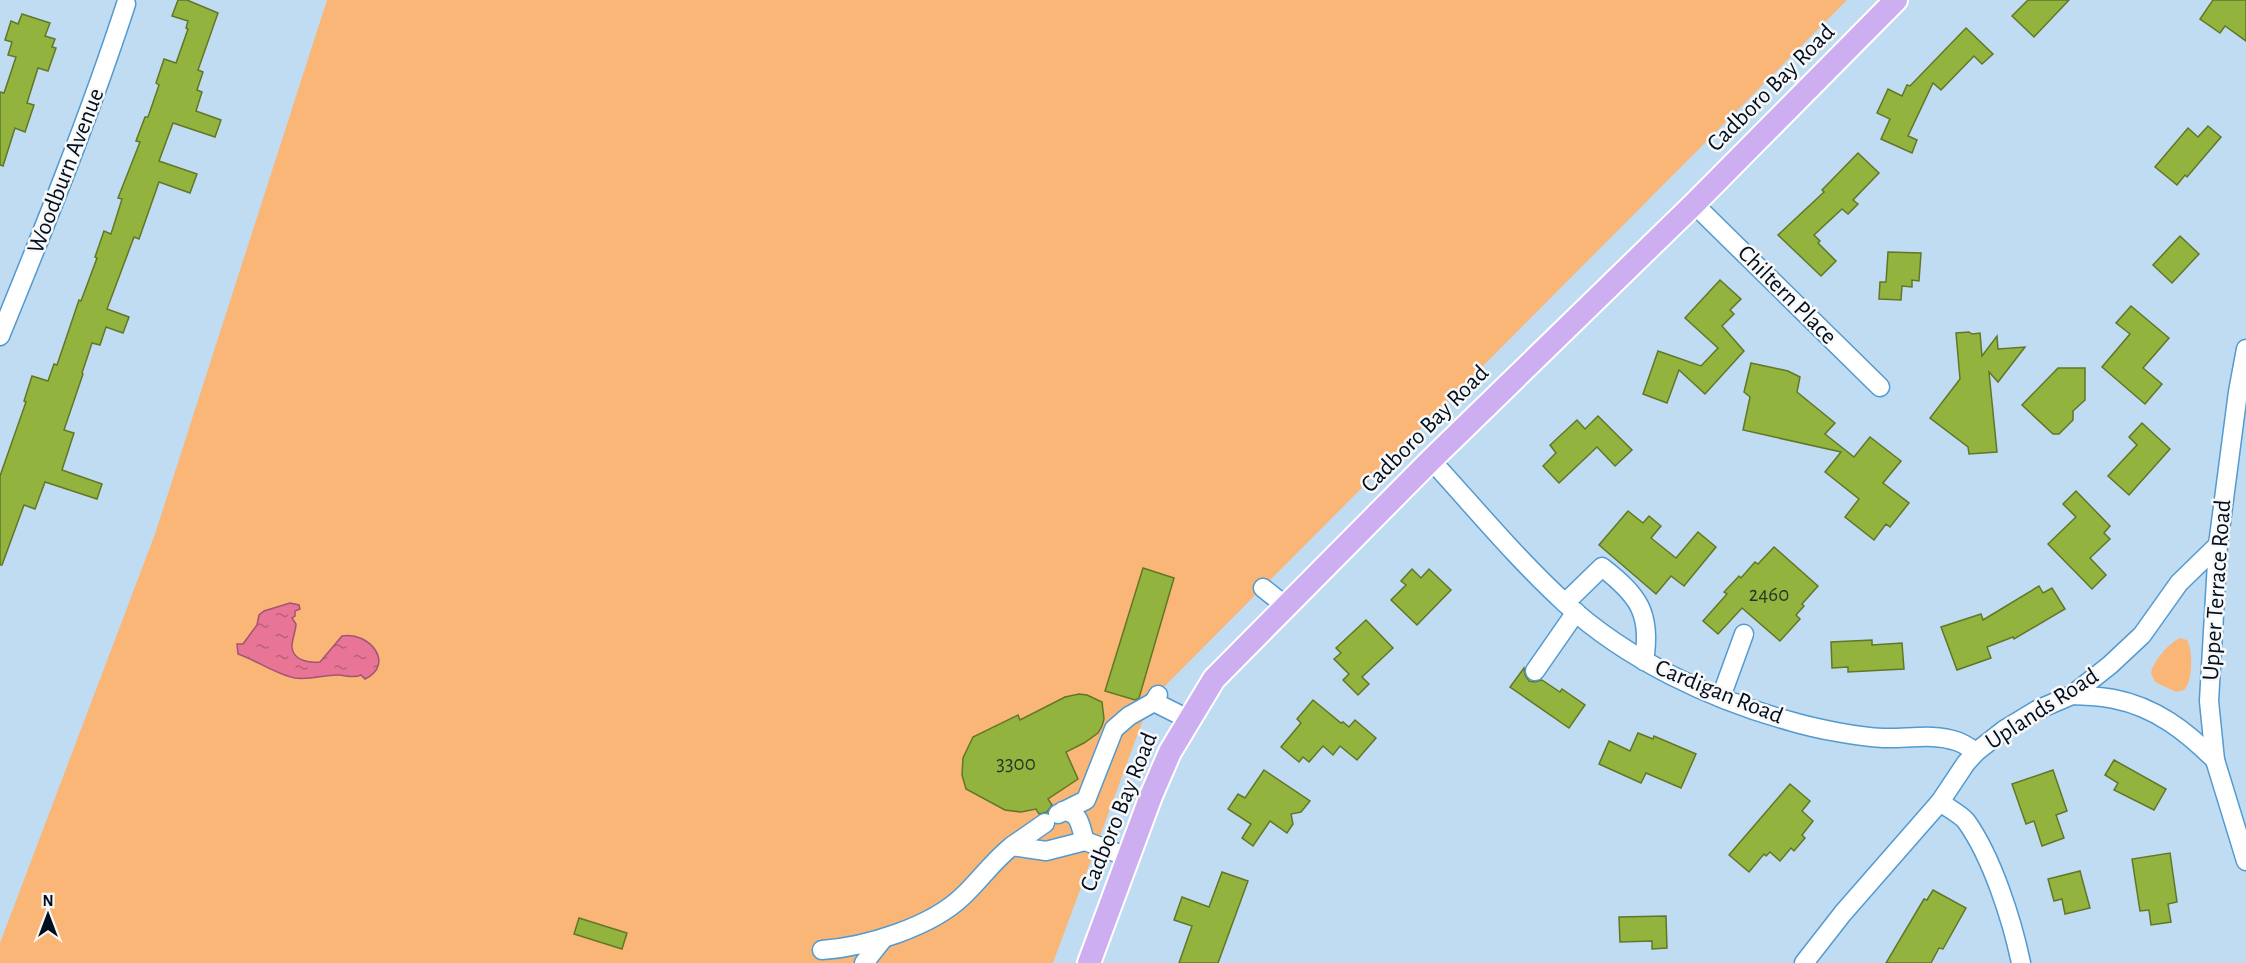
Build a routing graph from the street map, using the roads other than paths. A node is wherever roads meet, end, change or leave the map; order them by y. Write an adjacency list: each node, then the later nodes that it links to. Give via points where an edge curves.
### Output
1 (1896, 0): 3 (main road, Cadboro Bay Road)
2 (126, 4): 4 (street, Woodburn Avenue, via 96,94)
3 (1694, 204): 6 (street, Chiltern Place); 7 (main road, Cadboro Bay Road)
4 (0, 336)
5 (2246, 349): 8 (street, Upper Terrace Road)
6 (1880, 387)
7 (1431, 460): 10 (main road, Cadboro Bay Road); 11 (street, Cardigan Road)
8 (2218, 545): 15 (street, Uplands Road, via 2179,583 2142,635); 19 (street, Upper Terrace Road, via 2209,701)
9 (1263, 588): 10 (street)
10 (1287, 607): 17 (main road, Cadboro Bay Road, via 1214,679)
11 (1570, 608): 13 (street, Cardigan Road); 13 (street, via 1602,567 1626,586 1644,616 1648,641); 14 (street)
12 (1744, 634): 16 (street)
13 (1644, 661): 16 (street, Cardigan Road)
14 (1535, 672)
15 (2072, 695): 18 (street, Uplands Road, via 2037,710); 19 (street, Upper Terrace Road, via 2114,699 2159,714 2187,732)
16 (1721, 697): 18 (street, Cardigan Road, via 1795,723 1881,738 1956,741)
17 (1188, 719): 21 (street, via 1156,699 1129,716 1114,729 1086,800); 24 (main road, Cadboro Bay Road, via 1155,785)
18 (1976, 752): 20 (street, Uplands Road)
19 (2215, 760): 25 (street, Upper Terrace Road)
20 (1940, 802): 30 (street, Uplands Road); 31 (street, via 1965,820 1982,850 2009,915)
21 (1056, 816): 22 (street, via 1071,812 1076,816); 23 (street)
22 (1085, 841): 23 (street, via 1046,850); 24 (street)
23 (1012, 846): 26 (street, via 946,910)
24 (1128, 857): 29 (main road, Cadboro Bay Road)
25 (2246, 861)
26 (883, 939): 27 (street); 28 (street)
27 (822, 950)
28 (864, 963)
29 (1089, 963)
30 (1804, 963)
31 (2021, 963)

